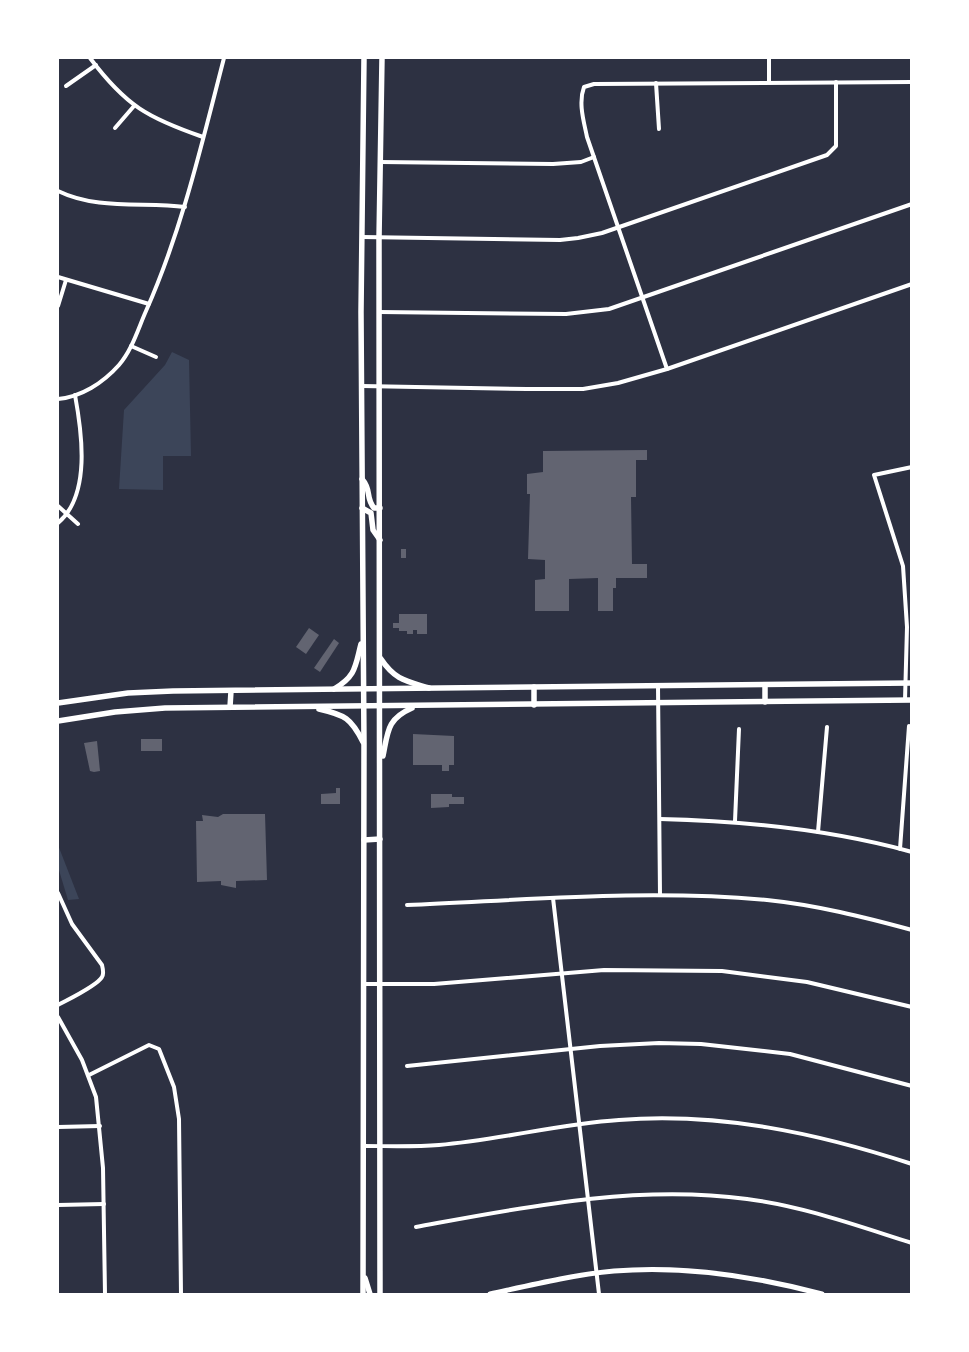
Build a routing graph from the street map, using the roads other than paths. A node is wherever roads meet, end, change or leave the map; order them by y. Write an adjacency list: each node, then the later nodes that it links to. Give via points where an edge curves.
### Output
1 (90, 58): 6 (street)
2 (224, 58): 15 (street)
3 (364, 58): 22 (main road)
4 (382, 58): 17 (main road)
5 (769, 58): 7 (street)
6 (96, 65): 11 (street); 12 (street)
7 (769, 82): 8 (street); 10 (street)
8 (836, 82): 9 (street); 21 (street, via 836,146 828,155)
9 (912, 82)
10 (656, 84): 14 (street); 16 (street, via 586,86 582,114)
11 (66, 86)
12 (134, 106): 13 (street); 15 (street, via 157,120)
13 (116, 128)
14 (660, 129)
15 (203, 137): 20 (street)
16 (594, 158): 17 (street, via 553,164); 21 (street)
17 (380, 162): 23 (main road)
18 (58, 190): 20 (street, via 70,197 107,204)
19 (912, 204): 27 (street)
20 (185, 207): 28 (street)
21 (618, 227): 23 (street, via 560,240); 27 (street)
22 (362, 237): 23 (street); 34 (main road)
23 (379, 238): 30 (main road)
24 (58, 277): 25 (street)
25 (66, 280): 28 (street); 29 (street)
26 (912, 284): 33 (street)
27 (643, 298): 30 (street, via 609,309 574,314); 33 (street)
28 (149, 304): 31 (street)
29 (58, 306)
30 (379, 312): 35 (main road)
31 (131, 346): 32 (street); 36 (street, via 110,374 89,390)
32 (156, 357)
33 (667, 369): 35 (street, via 618,383 583,388)
34 (362, 386): 35 (street); 39 (main road)
35 (379, 388): 42 (main road)
36 (75, 395): 37 (street); 43 (street, via 82,452 75,497)
37 (58, 399)
38 (912, 467): 47 (street, via 874,475 896,539)
39 (362, 479): 41 (main road); 42 (main road, via 368,486 371,505)
40 (58, 506): 43 (street)
41 (362, 508): 46 (main road, via 371,513 373,530); 49 (main road)
42 (380, 508): 46 (main road)
43 (66, 514): 44 (street); 45 (street)
44 (58, 523)
45 (78, 524)
46 (380, 540): 50 (main road)
47 (906, 583): 48 (street); 51 (street)
48 (912, 584)
49 (363, 634): 55 (main road, via 354,673 346,682); 56 (main road)
50 (380, 658): 57 (main road); 58 (main road, via 401,680)
51 (909, 683): 53 (main road); 60 (street)
52 (658, 686): 53 (main road); 54 (main road); 63 (street)
53 (765, 686): 61 (main road)
54 (534, 687): 58 (main road); 64 (main road)
55 (332, 689): 56 (main road); 59 (main road)
56 (364, 690): 57 (main road); 68 (main road)
57 (380, 690): 58 (main road); 69 (main road)
58 (436, 690)
59 (231, 691): 62 (main road, via 136,693); 66 (main road)
60 (908, 700): 61 (main road)
61 (765, 702): 63 (main road)
62 (58, 703)
63 (658, 703): 64 (main road); 76 (street)
64 (534, 705): 65 (main road)
65 (416, 706): 69 (main road); 75 (main road, via 402,712 389,724)
66 (230, 707): 67 (main road); 70 (main road, via 140,710)
67 (310, 707): 68 (main road); 74 (main road, via 341,714 356,726)
68 (364, 707): 69 (main road); 74 (main road)
69 (380, 707): 75 (main road)
70 (58, 719)
71 (909, 726): 81 (street)
72 (826, 727): 78 (street)
73 (739, 729): 77 (street)
74 (364, 743): 80 (main road)
75 (380, 770): 79 (main road)
76 (660, 819): 77 (street); 84 (street)
77 (735, 821): 78 (street)
78 (818, 832): 81 (street)
79 (380, 839): 80 (main road); 92 (main road)
80 (364, 840): 91 (main road)
81 (900, 849): 82 (street)
82 (912, 852)
83 (58, 893): 87 (street)
84 (660, 895): 85 (street); 89 (street, via 768,900 828,909)
85 (553, 898): 86 (street); 90 (street)
86 (407, 905)
87 (63, 908): 88 (street); 93 (street, via 102,965 103,973 95,984)
88 (58, 912)
89 (912, 930)
90 (562, 974): 92 (street, via 434,984); 94 (street, via 650,969 744,973 838,988); 96 (street)
91 (363, 984): 92 (street); 103 (main road)
92 (380, 984): 104 (main road)
93 (58, 1005)
94 (912, 1007)
95 (58, 1017): 98 (street)
96 (570, 1049): 97 (street); 99 (street, via 659,1043 738,1048 822,1061); 100 (street)
97 (407, 1066)
98 (89, 1075): 101 (street); 114 (street, via 149,1045 159,1048 174,1087 178,1109)
99 (912, 1086)
100 (579, 1124): 104 (street, via 438,1145); 105 (street, via 664,1119 766,1126 827,1139); 106 (street)
101 (100, 1126): 102 (street); 107 (street)
102 (58, 1127)
103 (364, 1146): 104 (street); 111 (main road)
104 (380, 1146): 117 (main road)
105 (912, 1164)
106 (588, 1198): 109 (street); 110 (street, via 678,1194 747,1199 800,1209); 112 (street)
107 (104, 1204): 108 (street); 113 (street)
108 (58, 1205)
109 (416, 1227)
110 (912, 1243)
111 (363, 1269): 115 (main road); 116 (main road)
112 (597, 1274): 118 (street); 119 (street); 120 (street, via 644,1270 711,1272)
113 (104, 1294)
114 (181, 1294)
115 (363, 1294)
116 (370, 1294)
117 (380, 1294)
118 (490, 1294)
119 (599, 1294)
120 (822, 1294)

